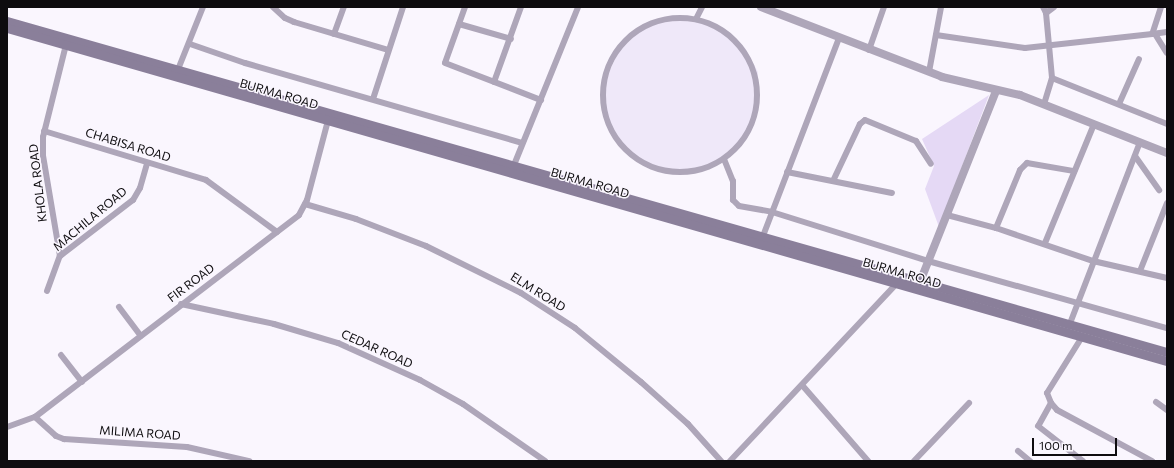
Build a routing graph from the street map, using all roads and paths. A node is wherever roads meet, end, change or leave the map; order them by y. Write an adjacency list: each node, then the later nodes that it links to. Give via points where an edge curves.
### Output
1 (203, 7): 27 (street)
2 (273, 7): 21 (street, via 285,18)
3 (344, 7): 21 (street)
4 (403, 7): 29 (street)
5 (465, 7): 18 (street)
6 (521, 7): 25 (street)
7 (578, 7): 39 (street)
8 (702, 7): 16 (street)
9 (761, 7): 24 (street)
10 (884, 7): 30 (street)
11 (941, 7): 23 (street)
12 (1042, 7): 15 (street)
13 (1054, 7): 15 (street)
14 (1160, 7): 22 (street)
15 (1046, 13): 26 (street)
16 (696, 19): 50 (street, via 718,28 737,43 751,63 757,86 756,110 748,132); 50 (street, via 664,19 645,26 628,38 614,54 606,73 603,104 614,134 627,150 644,163 664,170 684,172 705,168)
17 (7, 21): 34 (main road, BURMA ROAD)
18 (459, 24): 25 (street); 36 (street, via 445,63)
19 (7, 28): 28 (main road, BURMA ROAD)
20 (1167, 32): 22 (street)
21 (334, 34): 29 (street)
22 (1153, 34): 26 (street); 31 (street)
23 (936, 35): 26 (street, via 1014,47); 33 (street)
24 (839, 38): 30 (street); 55 (street)
25 (511, 39): 36 (street)
26 (1049, 43): 35 (street)
27 (190, 44): 34 (street); 38 (street, via 245,63)
28 (66, 45): 34 (main road, BURMA ROAD); 45 (street)
29 (388, 50): 38 (street)
30 (869, 50): 33 (street)
31 (1167, 52)
32 (1139, 59): 41 (street)
33 (929, 72): 37 (street, via 956,82)
34 (177, 74): 42 (main road, BURMA ROAD)
35 (1052, 78): 40 (street); 41 (street)
36 (494, 82): 39 (street)
37 (996, 91): 40 (street, via 1020,95); 62 (street)
38 (373, 99): 47 (street)
39 (541, 100): 47 (street)
40 (1044, 104): 43 (street)
41 (1118, 104): 44 (street)
42 (329, 116): 53 (main road, BURMA ROAD); 60 (street, FIR ROAD); 72 (main road, BURMA ROAD)
43 (1094, 124): 46 (street); 54 (street)
44 (1167, 124)
45 (44, 130): 51 (street, CHABISA ROAD); 67 (street, KHOLA ROAD, via 43,156)
46 (1140, 142): 48 (street); 49 (street)
47 (522, 143): 53 (street)
48 (1167, 153)
49 (1136, 156): 57 (street); 68 (street)
50 (724, 159): 61 (street, via 733,181 736,204)
51 (147, 164): 64 (street, CHABISA ROAD, via 206,180); 67 (street, MACHILA ROAD, via 140,188 133,200)
52 (931, 164): 56 (street, via 912,139 865,120 860,124)
53 (514, 165): 65 (main road, BURMA ROAD)
54 (1074, 171): 63 (street, via 1027,163 1020,170); 66 (street)
55 (787, 172): 56 (street); 61 (street)
56 (833, 181): 58 (street)
57 (1159, 190)
58 (892, 193)
59 (1167, 203): 70 (street)
60 (305, 204): 64 (street, FIR ROAD, via 300,216); 96 (street, ELM ROAD, via 356,219 426,246 521,293 576,328 641,382 688,424)
61 (772, 212): 65 (street); 69 (street)
62 (947, 215): 63 (street); 69 (street)
63 (996, 228): 66 (street)
64 (277, 232): 76 (street, FIR ROAD)
65 (763, 236): 73 (main road, BURMA ROAD)
66 (1045, 243): 68 (street)
67 (60, 256): 74 (street, MACHILA ROAD)
68 (1093, 260): 70 (street); 75 (street)
69 (928, 261): 73 (street); 75 (street)
70 (1140, 271): 71 (street)
71 (1167, 278)
72 (896, 284): 73 (main road, BURMA ROAD); 86 (street)
73 (919, 286): 79 (main road, BURMA ROAD)
74 (46, 291)
75 (1078, 301): 78 (street); 79 (street)
76 (181, 304): 80 (street, FIR ROAD); 95 (street, CEDAR ROAD, via 274,324 345,346 420,380 463,404)
77 (119, 307): 80 (street)
78 (1167, 328)
79 (1068, 329): 81 (main road, BURMA ROAD); 82 (main road, BURMA ROAD)
80 (141, 336): 85 (street, FIR ROAD)
81 (1082, 338): 84 (main road, BURMA ROAD); 89 (street, via 1047,393)
82 (1167, 352)
83 (61, 356): 85 (street)
84 (1167, 360)
85 (82, 382): 91 (street, FIR ROAD)
86 (802, 384): 97 (street); 98 (street)
87 (1156, 402): 90 (street)
88 (969, 403): 99 (street)
89 (1051, 403): 101 (street, via 1038,423 1039,428); 102 (street, via 1057,410)
90 (1167, 410)
91 (35, 418): 92 (street, FIR ROAD); 94 (street, MILIMA ROAD, via 56,436 64,439 181,446)
92 (7, 427)
93 (1018, 451): 100 (street)
94 (249, 461)
95 (545, 461)
96 (721, 461)
97 (730, 461)
98 (868, 461)
99 (914, 461)
100 (1030, 461)
101 (1083, 461)
102 (1152, 461)

